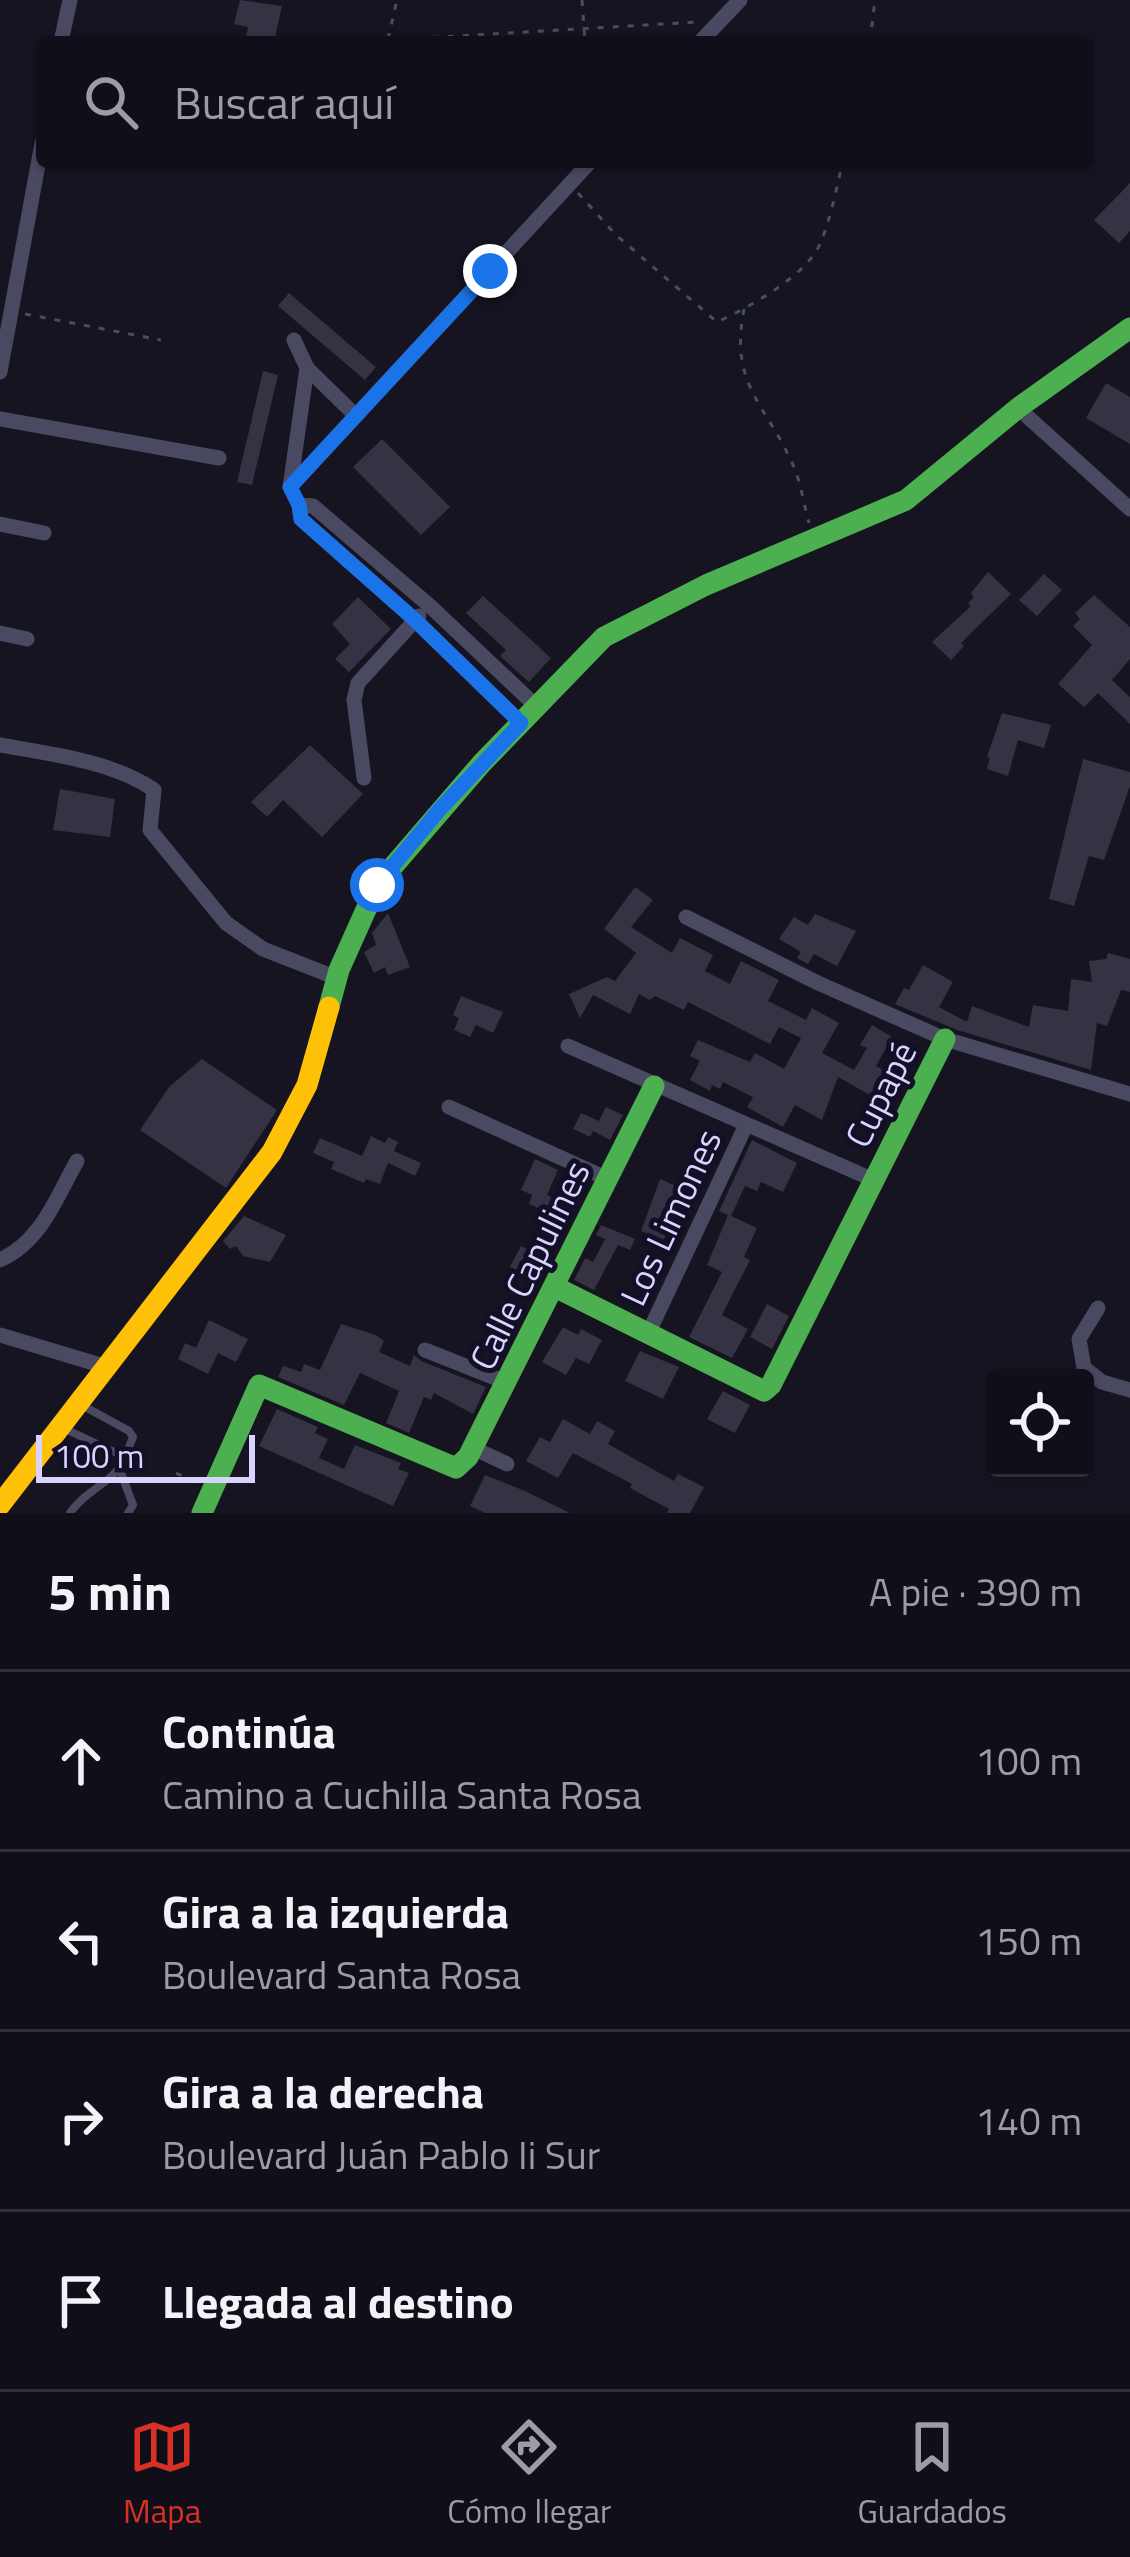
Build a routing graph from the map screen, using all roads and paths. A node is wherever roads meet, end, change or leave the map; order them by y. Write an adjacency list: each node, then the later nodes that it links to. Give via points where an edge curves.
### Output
1 (70, 0): 8 (street)
2 (397, 0): 9 (path)
3 (582, 0): 7 (path)
4 (740, 0): 6 (street)
5 (875, 0): 13 (path)
6 (716, 25): 7 (path); 12 (street)
7 (584, 30): 10 (path); 11 (path)
8 (63, 36)
9 (388, 36)
10 (477, 36)
11 (584, 36)
12 (706, 36)
13 (871, 36)
14 (37, 168): 19 (street)
15 (585, 168): 17 (street)
16 (841, 168): 18 (path, via 819,247)
17 (570, 184): 18 (path, via 717,322); 26 (street)
18 (744, 310): 34 (path, via 737,344 748,388 796,472)
19 (11, 311): 21 (path); 24 (street)
20 (1130, 328): 25 (street)
21 (161, 340)
22 (294, 340): 23 (street)
23 (307, 368): 26 (street); 29 (street)
24 (0, 372)
25 (1018, 408): 31 (street); 34 (street, via 906,500)
26 (356, 416): 29 (street)
27 (0, 419): 28 (street)
28 (218, 458)
29 (290, 487): 30 (street)
30 (299, 505): 35 (street, via 313,506); 36 (street, via 301,519)
31 (1130, 509)
32 (0, 524): 33 (street)
33 (44, 533)
34 (814, 542): 39 (street, via 604,638)
35 (430, 606): 36 (street); 39 (street)
36 (415, 620): 39 (street); 41 (street, via 358,683)
37 (0, 633): 38 (street)
38 (27, 639)
39 (529, 715): 43 (street, via 377,885)
40 (0, 745): 43 (street, via 139,779 154,790 150,830 226,923 263,949)
41 (364, 778)
42 (686, 917): 44 (street)
43 (337, 978): 59 (street, via 308,1084 272,1152)
44 (945, 1039): 47 (street); 52 (street, Cupapé)
45 (568, 1046): 46 (street)
46 (654, 1086): 49 (street); 51 (street, Calle Capulines)
47 (1130, 1094)
48 (449, 1107): 51 (street)
49 (746, 1125): 52 (street); 56 (street, Los Limones)
50 (77, 1162): 53 (street, via 37,1234)
51 (608, 1179): 54 (street, Calle Capulines)
52 (874, 1180): 56 (street, Cupapé, via 764,1391)
53 (0, 1260)
54 (556, 1287): 56 (street); 60 (street, Calle Capulines)
55 (1097, 1308): 61 (street, via 1078,1339 1084,1368)
56 (648, 1334)
57 (0, 1336): 59 (street)
58 (425, 1350): 60 (street)
59 (107, 1367): 62 (street)
60 (508, 1383): 64 (street, Calle Capulines)
61 (1130, 1390)
62 (78, 1404): 63 (street); 65 (lane, via 129,1431)
63 (61, 1426): 65 (lane); 70 (street)
64 (473, 1448): 66 (street); 69 (street, Calle Capulines, via 456,1468 259,1385)
65 (125, 1457): 67 (lane)
66 (507, 1464)
67 (120, 1470): 71 (lane); 72 (lane, via 133,1505)
68 (176, 1473): 69 (path)
69 (212, 1490): 73 (street)
70 (0, 1505)
71 (70, 1513)
72 (128, 1513)
73 (202, 1513)

